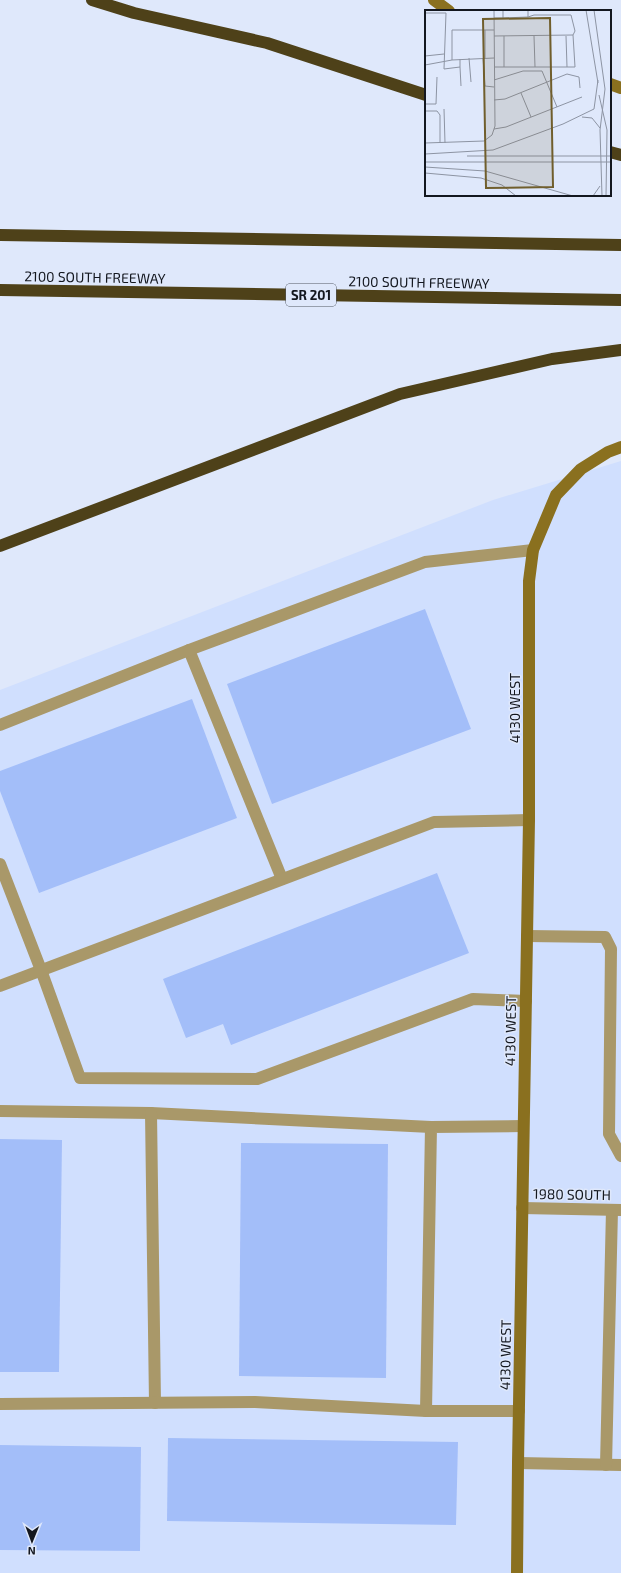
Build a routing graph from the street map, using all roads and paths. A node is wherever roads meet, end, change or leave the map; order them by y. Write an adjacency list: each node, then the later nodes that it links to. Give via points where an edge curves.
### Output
1 (92, 0): 5 (highway)
2 (98, 0): 5 (highway)
3 (434, 0): 4 (street)
4 (448, 10)
5 (134, 13): 8 (highway, via 267,43)
6 (611, 84): 7 (street)
7 (621, 88)
8 (425, 95)
9 (611, 152): 10 (highway)
10 (621, 155)
11 (0, 235): 12 (highway)
12 (621, 245)
13 (0, 290): 14 (highway, 2100 SOUTH FREEWAY / SR 201)
14 (621, 300)
15 (621, 350): 17 (highway, via 552,359 400,394)
16 (621, 447): 18 (street, 4130 WEST, via 581,469 556,495)
17 (0, 546)
18 (533, 550): 19 (street, via 425,562); 21 (street, 4130 WEST, via 529,581)
19 (189, 650): 20 (street); 23 (street)
20 (0, 725)
21 (529, 820): 23 (street, via 434,822); 24 (street, 4130 WEST)
22 (0, 864): 25 (street)
23 (282, 879): 25 (street)
24 (527, 936): 27 (street, 4130 WEST); 32 (street, via 605,937 610,949 609,1134)
25 (41, 970): 26 (street); 27 (street, via 80,1078 257,1079 473,999)
26 (0, 986)
27 (526, 1001): 30 (street, 4130 WEST)
28 (0, 1111): 29 (street)
29 (151, 1113): 31 (street); 35 (street)
30 (523, 1126): 31 (street); 33 (street, 4130 WEST)
31 (431, 1127): 37 (street)
32 (621, 1156)
33 (522, 1208): 34 (street, 1980 SOUTH); 38 (street, 4130 WEST)
34 (616, 1210): 40 (street)
35 (155, 1403): 36 (street); 37 (street, via 255,1402)
36 (0, 1404)
37 (426, 1411): 38 (street)
38 (519, 1411): 39 (street, 4130 WEST)
39 (518, 1463): 40 (street); 42 (street, 4130 WEST)
40 (606, 1465): 41 (street)
41 (621, 1465)
42 (517, 1573)

